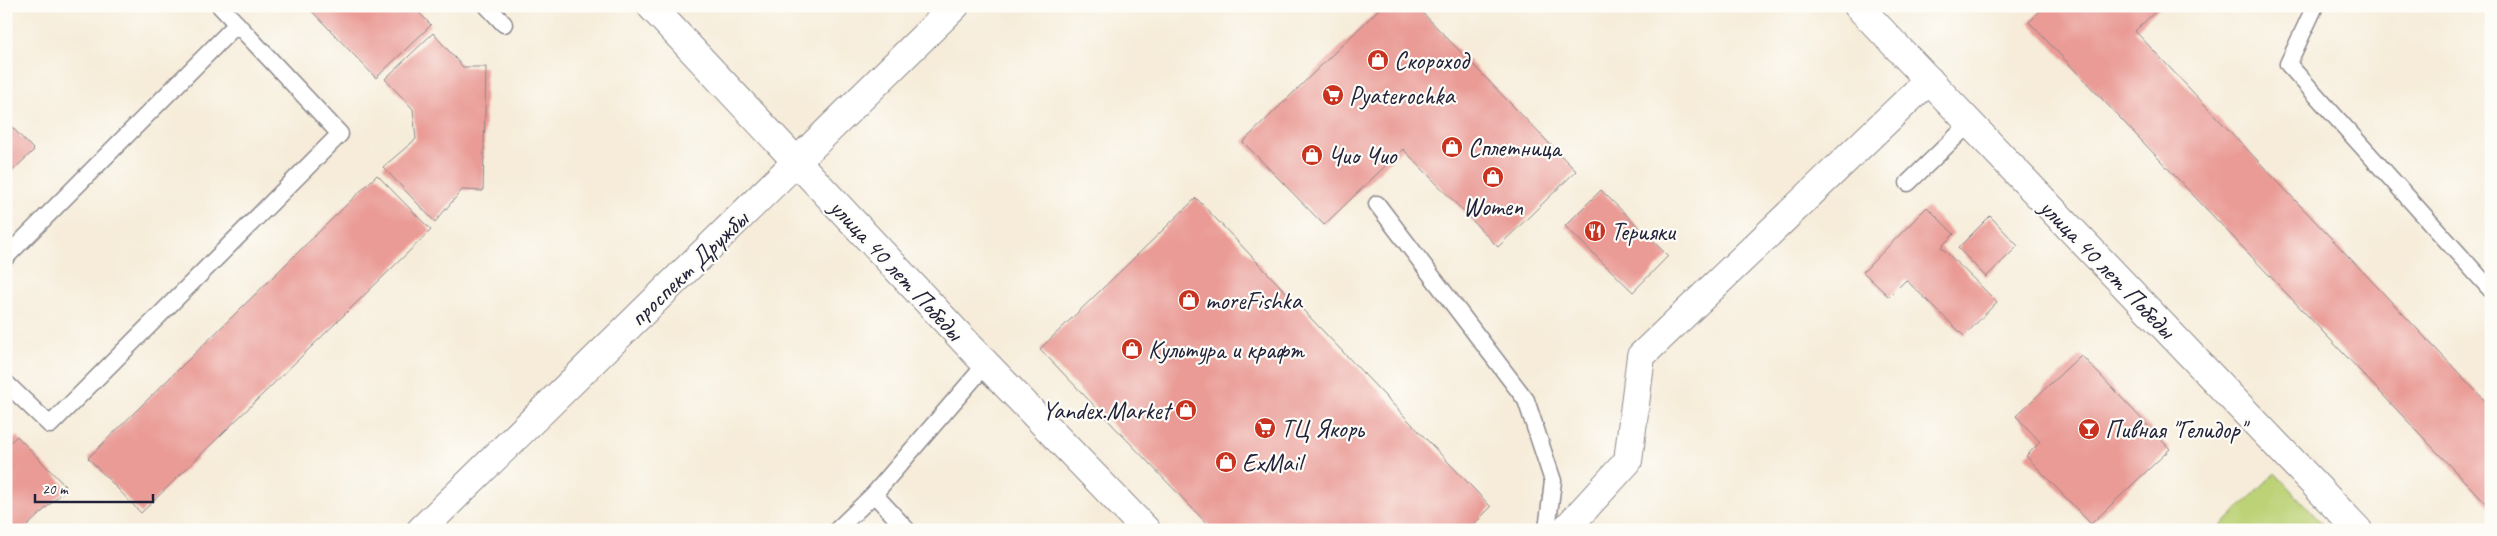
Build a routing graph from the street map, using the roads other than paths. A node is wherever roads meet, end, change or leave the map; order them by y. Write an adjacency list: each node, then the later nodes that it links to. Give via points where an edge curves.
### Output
1 (220, 6): 7 (lane)
2 (487, 6): 8 (lane)
3 (651, 6): 11 (street, улица 40 лет Победы)
4 (955, 6): 11 (street, проспект Дружбы)
5 (1858, 6): 9 (street, улица 40 лет Победы)
6 (2315, 6): 15 (lane, via 2288,64)
7 (237, 24): 14 (lane); 17 (lane, via 340,134 50,425)
8 (504, 24)
9 (1929, 80): 10 (street, улица 40 лет Победы); 24 (street, via 1641,356 1628,461)
10 (1970, 123): 12 (lane); 25 (street, улица 40 лет Победы)
11 (796, 162): 16 (street, улица 40 лет Победы); 19 (street, проспект Дружбы)
12 (1908, 183)
13 (1377, 204): 23 (lane, via 1526,400 1553,481)
14 (6, 257)
15 (2491, 290)
16 (986, 364): 18 (lane); 22 (street, улица 40 лет Победы)
17 (6, 383)
18 (874, 494): 20 (lane); 21 (lane)
19 (421, 530)
20 (836, 530)
21 (907, 530)
22 (1146, 530)
23 (1547, 530)
24 (1565, 530)
25 (2358, 530)

